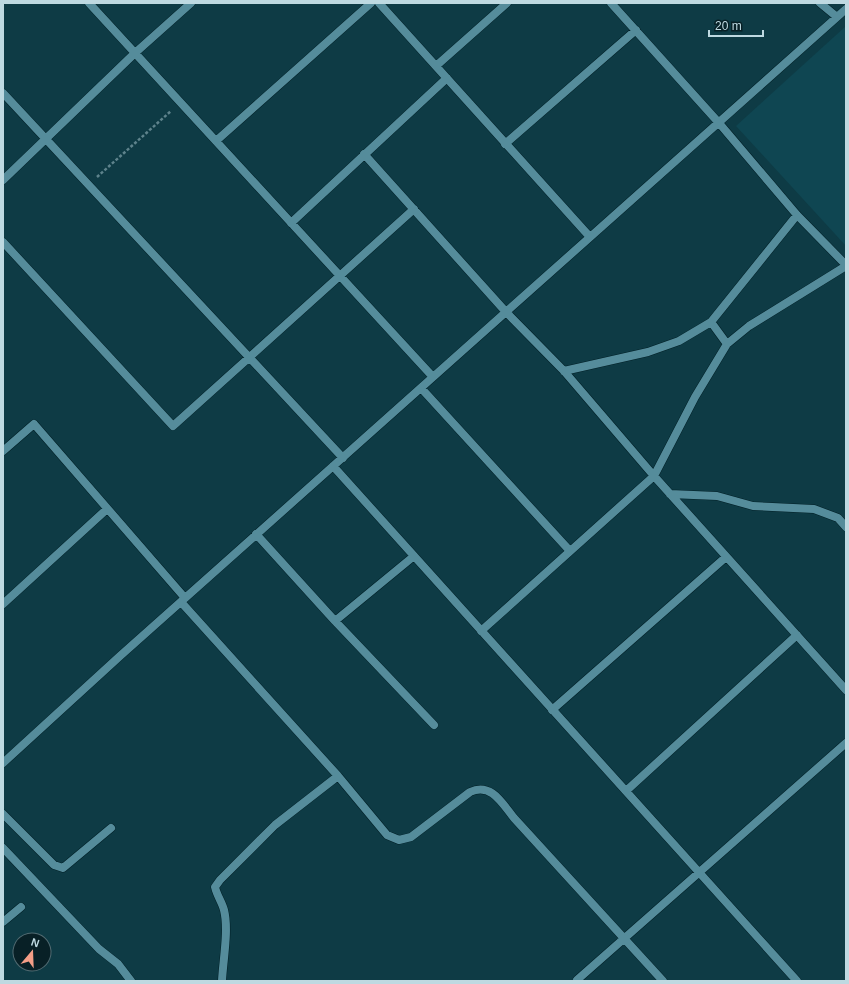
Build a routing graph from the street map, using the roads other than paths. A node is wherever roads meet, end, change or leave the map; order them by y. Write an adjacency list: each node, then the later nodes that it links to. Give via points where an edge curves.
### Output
1 (89, 3): 11 (street)
2 (191, 3): 11 (street)
3 (371, 3): 17 (street)
4 (378, 3): 12 (street)
5 (507, 3): 12 (street)
6 (611, 3): 10 (street)
7 (820, 3): 9 (street)
8 (846, 9): 9 (street)
9 (837, 17): 15 (street)
10 (636, 30): 15 (street); 18 (street)
11 (135, 53): 16 (street); 17 (street)
12 (436, 66): 13 (street)
13 (447, 78): 18 (street); 19 (street)
14 (3, 93): 16 (street)
15 (719, 122): 22 (street); 24 (street)
16 (48, 139): 20 (street); 31 (street)
17 (216, 141): 23 (street)
18 (505, 144): 24 (street)
19 (364, 154): 21 (street); 23 (street)
20 (3, 180)
21 (414, 209): 27 (street); 28 (street)
22 (796, 214): 26 (street); 29 (street)
23 (290, 223): 27 (street)
24 (590, 237): 28 (street)
25 (3, 242): 31 (street, via 173,426)
26 (846, 266): 30 (street, via 749,326)
27 (340, 276): 31 (street); 33 (street)
28 (506, 312): 32 (street); 33 (street)
29 (711, 322): 30 (street); 32 (street, via 679,341 648,352)
30 (727, 344): 38 (street, via 695,397)
31 (249, 357): 36 (street)
32 (564, 371): 38 (street)
33 (433, 377): 34 (street)
34 (421, 388): 36 (street); 43 (street)
35 (3, 451): 40 (street, via 34,424)
36 (343, 458): 37 (street)
37 (333, 466): 42 (street); 44 (street)
38 (654, 476): 39 (street); 43 (street)
39 (670, 494): 41 (street, via 717,496 753,506 814,509 838,518); 45 (street)
40 (107, 509): 46 (street); 47 (street)
41 (846, 527)
42 (256, 534): 46 (street); 48 (street)
43 (570, 551): 49 (street)
44 (414, 556): 48 (street); 49 (street)
45 (726, 557): 50 (street); 52 (street)
46 (183, 600): 55 (street); 56 (street)
47 (3, 604)
48 (335, 621): 53 (street)
49 (481, 631): 52 (street)
50 (797, 635): 51 (street); 57 (street)
51 (846, 690)
52 (552, 710): 57 (street)
53 (434, 725)
54 (846, 743): 61 (street)
55 (3, 763)
56 (338, 776): 64 (street, via 387,834 399,840 411,837 470,792 478,788 489,791); 67 (street, via 276,825 216,887 225,917)
57 (626, 791): 61 (street)
58 (3, 814): 59 (street, via 54,865 63,868)
59 (111, 828)
60 (3, 848): 66 (street, via 99,949 118,964)
61 (699, 873): 64 (street); 69 (street)
62 (21, 907): 63 (street)
63 (3, 922)
64 (624, 939): 65 (street); 68 (street)
65 (577, 980)
66 (131, 981)
67 (222, 981)
68 (663, 981)
69 (797, 981)

